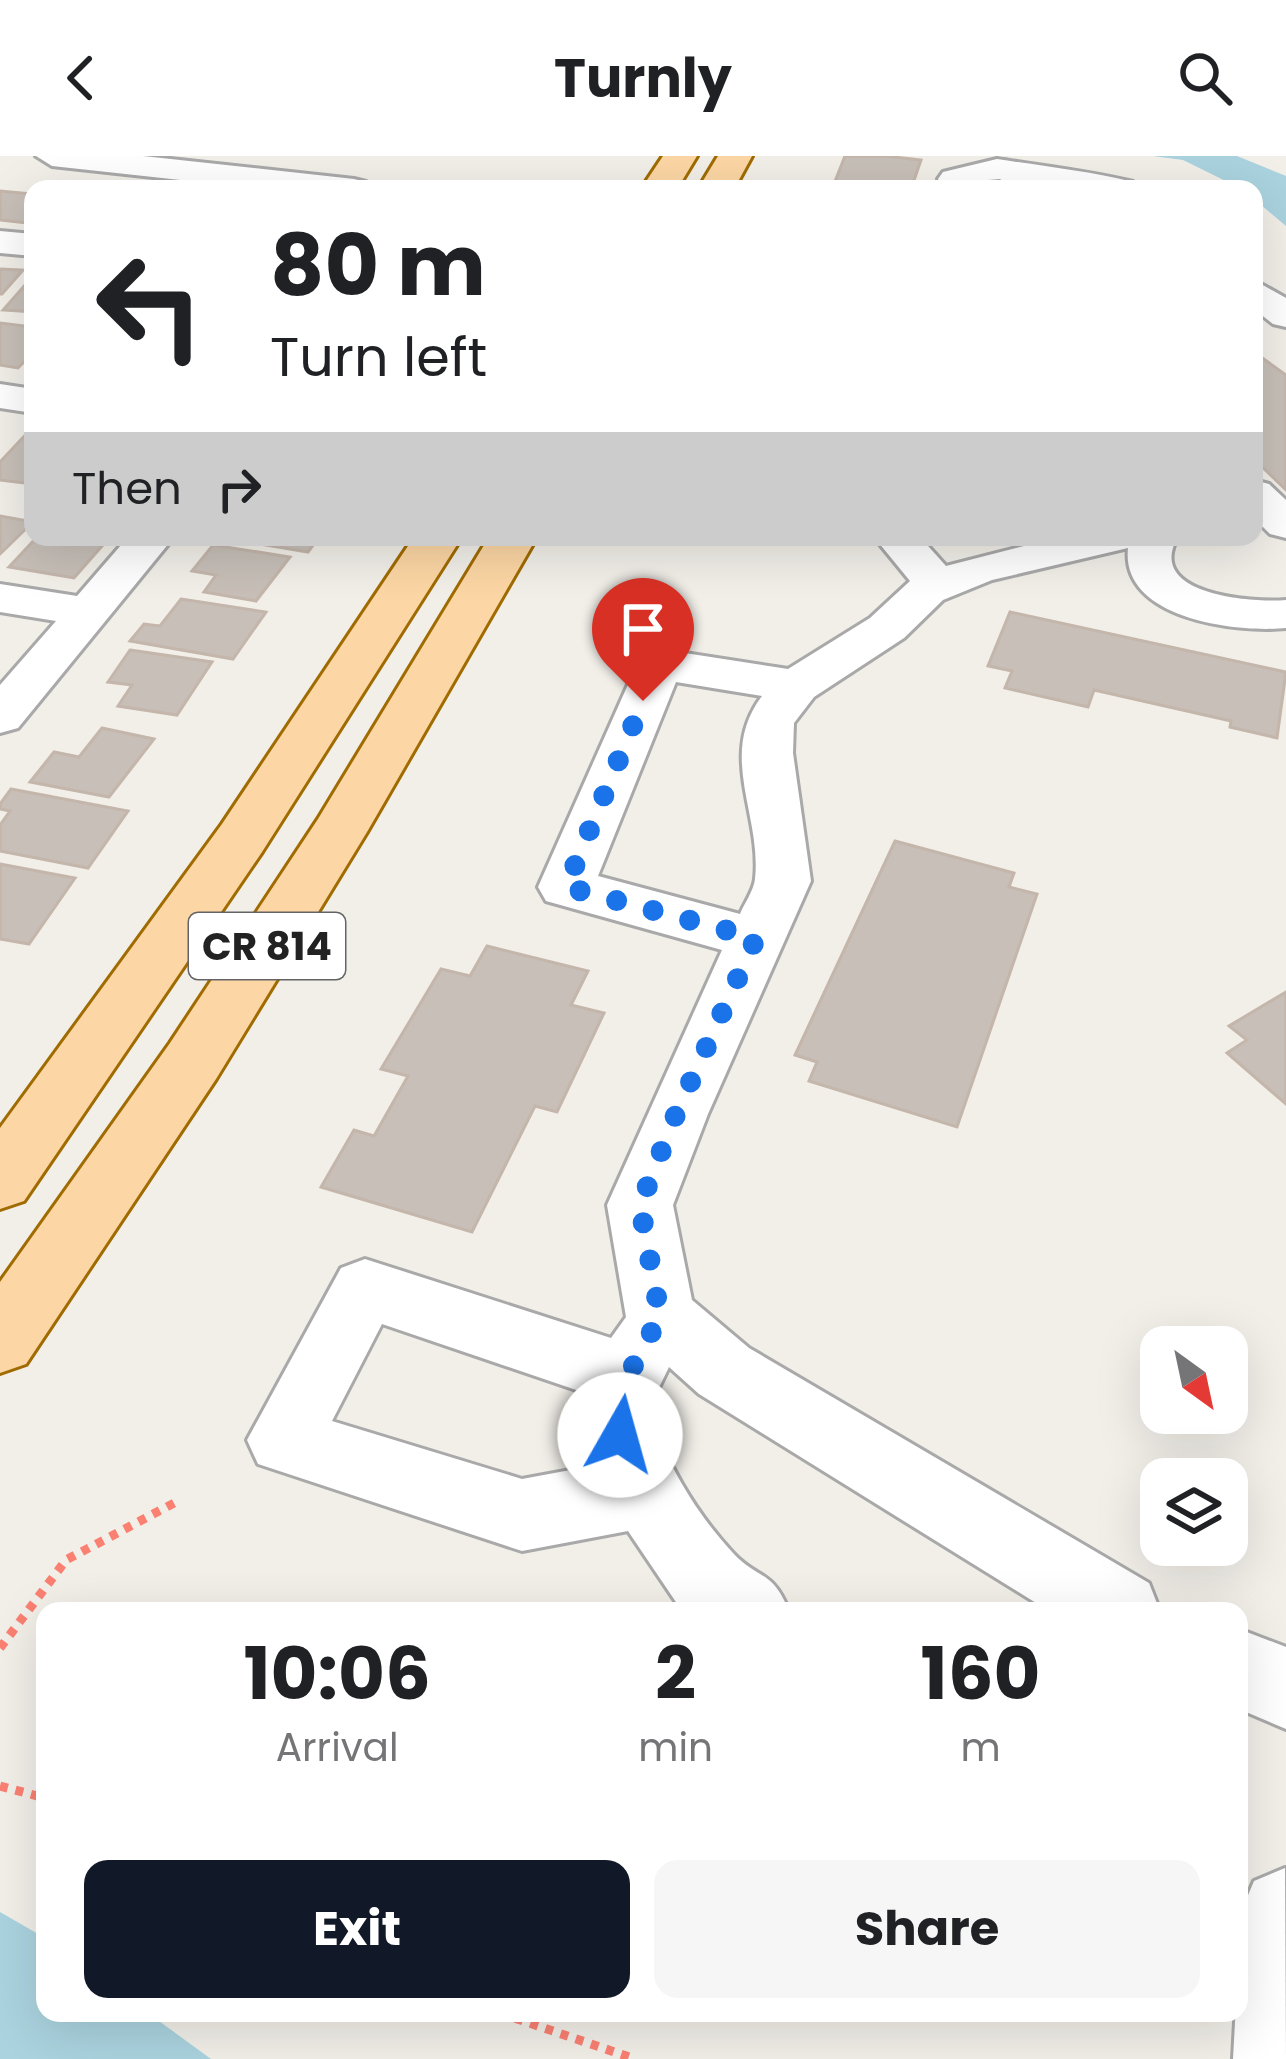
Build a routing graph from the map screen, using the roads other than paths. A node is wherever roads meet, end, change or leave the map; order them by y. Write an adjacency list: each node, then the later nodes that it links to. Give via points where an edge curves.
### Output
1 (52, 156): 2 (street)
2 (272, 180)
3 (956, 180): 4 (street, via 973,170 1001,170)
4 (1021, 180)
5 (1263, 503): 6 (street)
6 (1286, 528)
7 (145, 546): 17 (street)
8 (432, 546): 22 (main road, CR 814, via 193,910)
9 (508, 546): 23 (main road, CR 814, via 194,1060)
10 (904, 546): 14 (street)
11 (1076, 546): 13 (street)
12 (1150, 546): 15 (street, via 1158,578)
13 (1037, 555): 14 (street); 15 (street)
14 (938, 585): 19 (street)
15 (1177, 594): 18 (street, via 1234,615)
16 (0, 598): 17 (street)
17 (91, 612): 20 (street)
18 (1286, 614)
19 (796, 686): 21 (street, via 769,722 783,881); 21 (street, via 659,664 566,887)
20 (0, 717)
21 (756, 938): 24 (street, via 640,1205)
22 (0, 1181)
23 (0, 1341)
24 (644, 1346): 25 (street, via 612,1406); 25 (street, via 365,1288 284,1440 522,1515); 27 (street, via 724,1371)
25 (645, 1492): 26 (street, via 707,1582)
26 (737, 1602)
27 (1105, 1602)
28 (1248, 1673): 29 (street)
29 (1286, 1688)
30 (1248, 1898): 31 (street)
31 (1286, 1912): 32 (street)
32 (1280, 2059)

